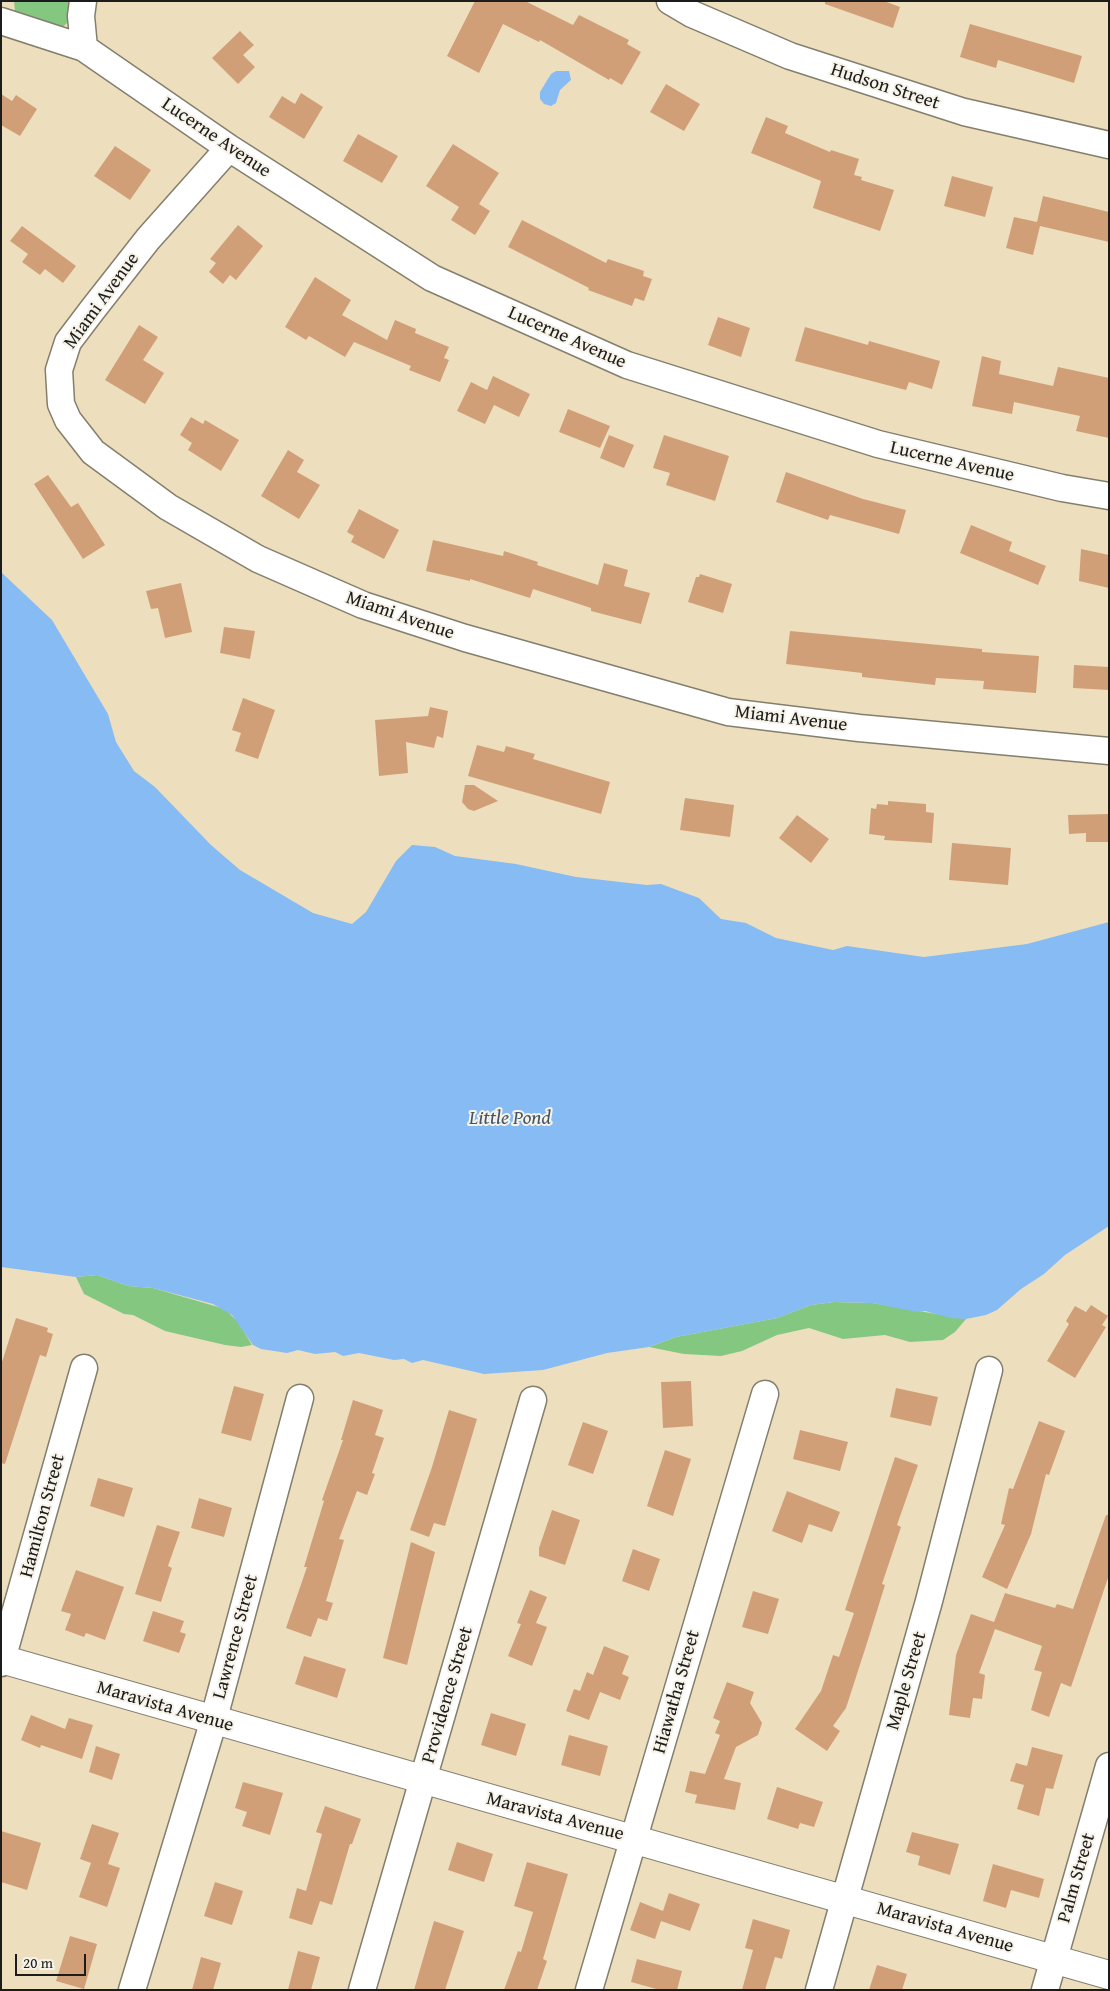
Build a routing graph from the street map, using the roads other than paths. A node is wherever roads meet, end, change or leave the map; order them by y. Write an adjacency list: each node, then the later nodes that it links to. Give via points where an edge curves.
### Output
1 (83, 1): 4 (street)
2 (670, 1): 5 (street, Hudson Street, via 692,14 790,56 964,112)
3 (1, 20): 4 (street, Lucerne Avenue)
4 (84, 48): 6 (street, Lucerne Avenue)
5 (1109, 145)
6 (229, 148): 7 (street, Lucerne Avenue, via 432,278 627,365 878,444 1062,488); 8 (street, Miami Avenue, via 148,239 68,342 59,370 61,404 68,420 93,452 168,507 258,559 363,605 465,638 728,712 859,728)
7 (1109, 496)
8 (1109, 751)
9 (84, 1368): 14 (street, Hamilton Street)
10 (989, 1370): 19 (street, Maple Street)
11 (765, 1394): 18 (street, Hiawatha Street)
12 (300, 1398): 15 (street, Lawrence Street)
13 (533, 1400): 17 (street, Providence Street)
14 (2, 1661): 15 (main road, Maravista Avenue)
15 (213, 1721): 17 (main road, Maravista Avenue); 22 (street, Lawrence Street)
16 (1109, 1766): 20 (street, Palm Street)
17 (423, 1781): 18 (main road, Maravista Avenue); 23 (street, Providence Street)
18 (634, 1839): 19 (main road, Maravista Avenue); 24 (street, Hiawatha Street)
19 (846, 1900): 20 (main road, Maravista Avenue); 25 (street, Maple Street)
20 (1054, 1960): 21 (main road, Maravista Avenue); 26 (street, Palm Street)
21 (1109, 1976)
22 (132, 1990)
23 (362, 1990)
24 (589, 1990)
25 (819, 1990)
26 (1045, 1990)

